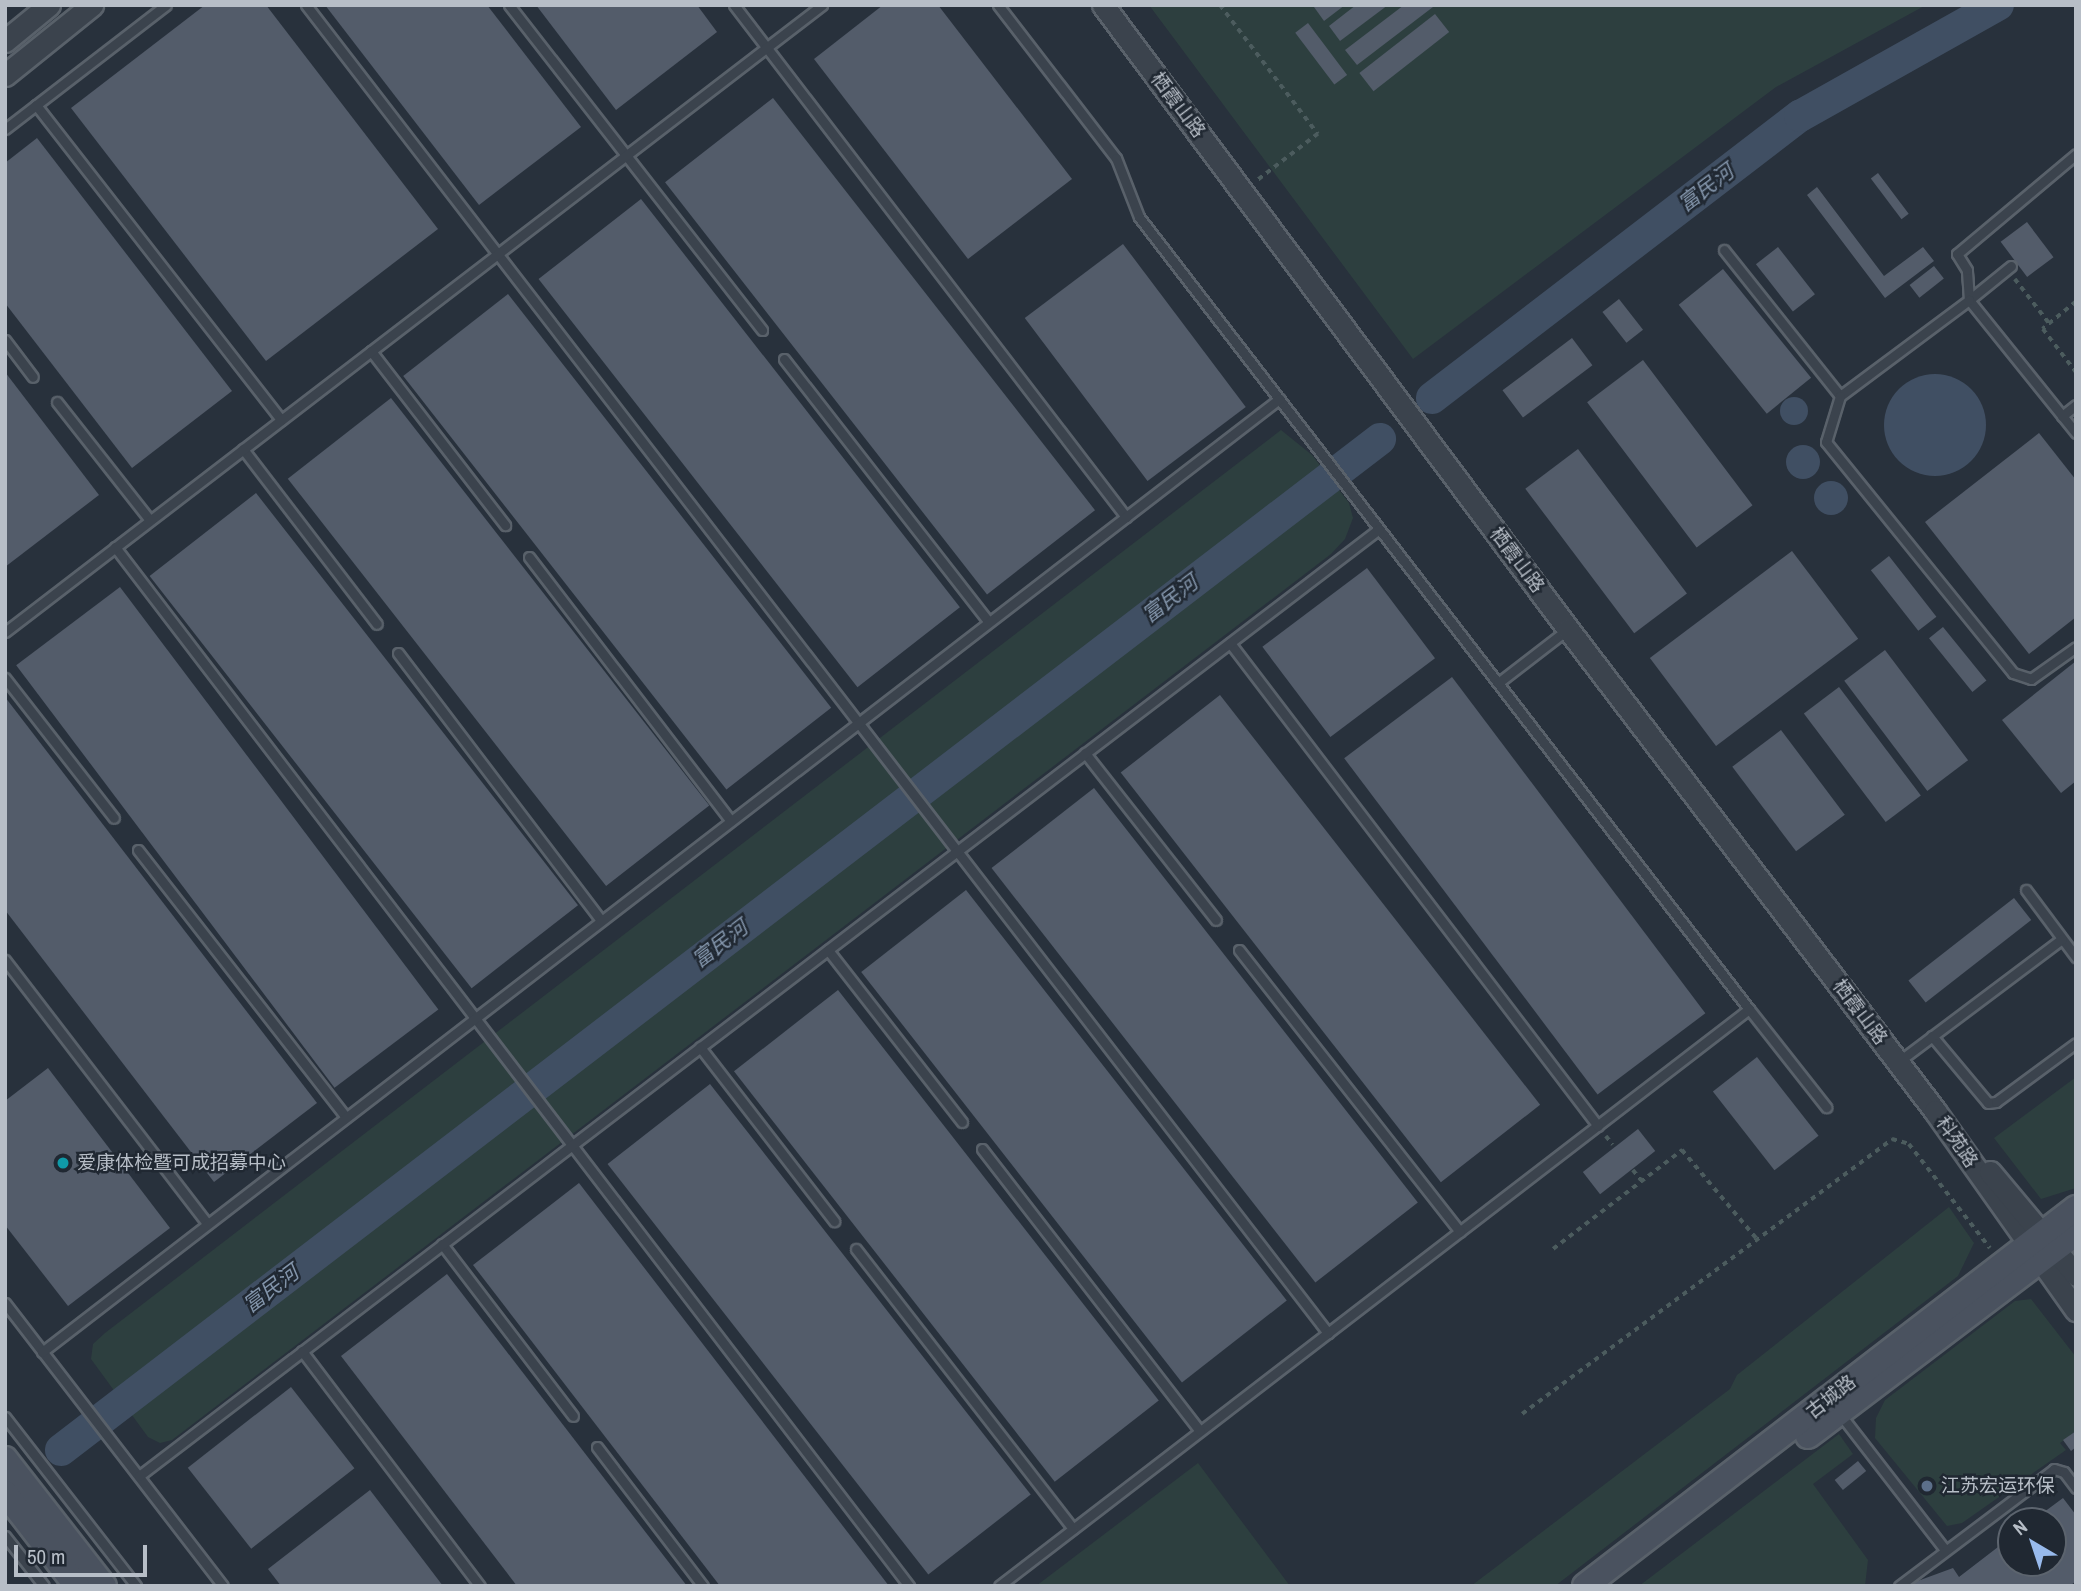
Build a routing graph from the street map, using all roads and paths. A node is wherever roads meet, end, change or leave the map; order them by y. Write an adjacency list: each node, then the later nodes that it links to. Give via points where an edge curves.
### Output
1 (49, 5): 11 (street)
2 (92, 5): 13 (street)
3 (166, 5): 14 (lane)
4 (306, 5): 20 (lane)
5 (509, 5): 17 (lane)
6 (734, 5): 12 (lane)
7 (822, 5): 12 (lane)
8 (998, 5): 32 (lane, via 1116,158 1139,217)
9 (1103, 5): 18 (street, 栖霞山路)
10 (1220, 5): 18 (path, via 1318,134)
11 (5, 41)
12 (766, 48): 17 (lane); 39 (lane)
13 (5, 75)
14 (36, 105): 15 (lane); 36 (lane)
15 (5, 129)
16 (2076, 154): 22 (lane, via 1957,254 1967,270)
17 (627, 155): 20 (lane); 25 (lane)
18 (1242, 192): 49 (street, 栖霞山路)
19 (1724, 250): 31 (lane)
20 (498, 254): 27 (lane); 55 (lane)
21 (2010, 267): 22 (lane); 24 (path)
22 (1969, 300): 31 (lane); 35 (lane)
23 (2076, 302): 24 (path)
24 (2050, 323): 29 (path, via 2043,329)
25 (762, 330)
26 (5, 340): 30 (lane)
27 (371, 351): 36 (lane); 41 (lane)
28 (784, 359): 46 (lane)
29 (2076, 372)
30 (33, 377)
31 (1840, 396): 51 (lane, via 1826,442 2012,673 2031,679)
32 (1279, 399): 39 (lane); 42 (lane)
33 (57, 402): 40 (lane)
34 (2076, 405): 35 (lane)
35 (2062, 416): 37 (lane)
36 (281, 420): 38 (lane)
37 (2076, 433)
38 (243, 449): 40 (lane); 47 (lane)
39 (1126, 517): 46 (lane)
40 (150, 520): 43 (lane)
41 (505, 525)
42 (1379, 529): 50 (lane); 54 (lane)
43 (115, 547): 48 (lane); 70 (lane)
44 (529, 557): 58 (lane)
45 (5, 615): 48 (lane)
46 (989, 622): 55 (lane)
47 (377, 624)
48 (9, 629)
49 (1568, 629): 54 (lane); 74 (street, 栖霞山路)
50 (1230, 643): 56 (lane); 79 (lane)
51 (2076, 647)
52 (398, 653): 62 (lane)
53 (5, 678): 57 (lane)
54 (1498, 683): 69 (lane)
55 (858, 723): 58 (lane); 60 (lane)
56 (1085, 754): 60 (lane); 63 (lane)
57 (114, 818)
58 (731, 821): 62 (lane)
59 (138, 850): 77 (lane)
60 (957, 851): 65 (lane); 97 (lane)
61 (2026, 890): 64 (lane)
62 (601, 920): 70 (lane)
63 (1216, 920)
64 (2062, 939): 67 (lane); 71 (lane)
65 (828, 950): 73 (lane); 78 (lane)
66 (1239, 950): 87 (lane)
67 (2076, 957)
68 (5, 960): 86 (lane)
69 (1749, 1009): 75 (lane); 79 (lane)
70 (475, 1018): 77 (lane); 80 (lane)
71 (1933, 1036): 72 (lane, via 1988,1103 1996,1102); 74 (lane)
72 (2076, 1043)
73 (700, 1048): 80 (lane); 85 (lane)
74 (1898, 1062): 76 (street, 栖霞山路)
75 (1826, 1107)
76 (1935, 1111): 90 (street, 科苑路)
77 (346, 1117): 86 (lane)
78 (961, 1122)
79 (1598, 1126): 87 (lane)
80 (572, 1145): 89 (lane); 120 (lane)
81 (982, 1149): 104 (lane)
82 (1633, 1170): 83 (path)
83 (1641, 1180): 88 (path, via 1676,1153 1687,1152); 92 (path)
84 (2076, 1208): 90 (main road, 古城路)
85 (834, 1221)
86 (207, 1223): 99 (lane)
87 (1460, 1232): 97 (lane)
88 (1755, 1238): 93 (path, via 1865,1156 1892,1139 1903,1140); 101 (path)
89 (442, 1244): 98 (lane); 102 (lane)
90 (2048, 1244): 93 (main road, 古城路); 94 (street, 科苑路); 96 (street, 科苑路); 100 (main road, 古城路)
91 (856, 1249): 110 (lane)
92 (1553, 1249)
93 (2003, 1264): 100 (main road, 古城路)
94 (2076, 1275)
95 (5, 1303): 99 (lane)
96 (2076, 1310)
97 (1328, 1333): 104 (lane)
98 (302, 1351): 107 (lane); 118 (lane)
99 (42, 1352): 107 (lane)
100 (1834, 1405): 112 (lane); 122 (main road, 古城路); 123 (main road, 古城路)
101 (1522, 1414)
102 (573, 1416)
103 (5, 1417): 116 (lane)
104 (1200, 1431): 110 (lane)
105 (597, 1447): 119 (lane)
106 (5, 1459): 115 (main road)
107 (139, 1476): 117 (lane)
108 (2076, 1488): 112 (lane, via 2064,1472 2054,1469)
109 (5, 1493): 114 (main road)
110 (1073, 1530): 121 (lane)
111 (5, 1536): 113 (lane)
112 (1945, 1550): 124 (lane)
113 (44, 1586)
114 (77, 1586)
115 (104, 1586)
116 (136, 1586)
117 (223, 1586)
118 (480, 1586)
119 (703, 1586)
120 (909, 1586)
121 (999, 1586)
122 (1585, 1586)
123 (1609, 1586)
124 (1899, 1586)

